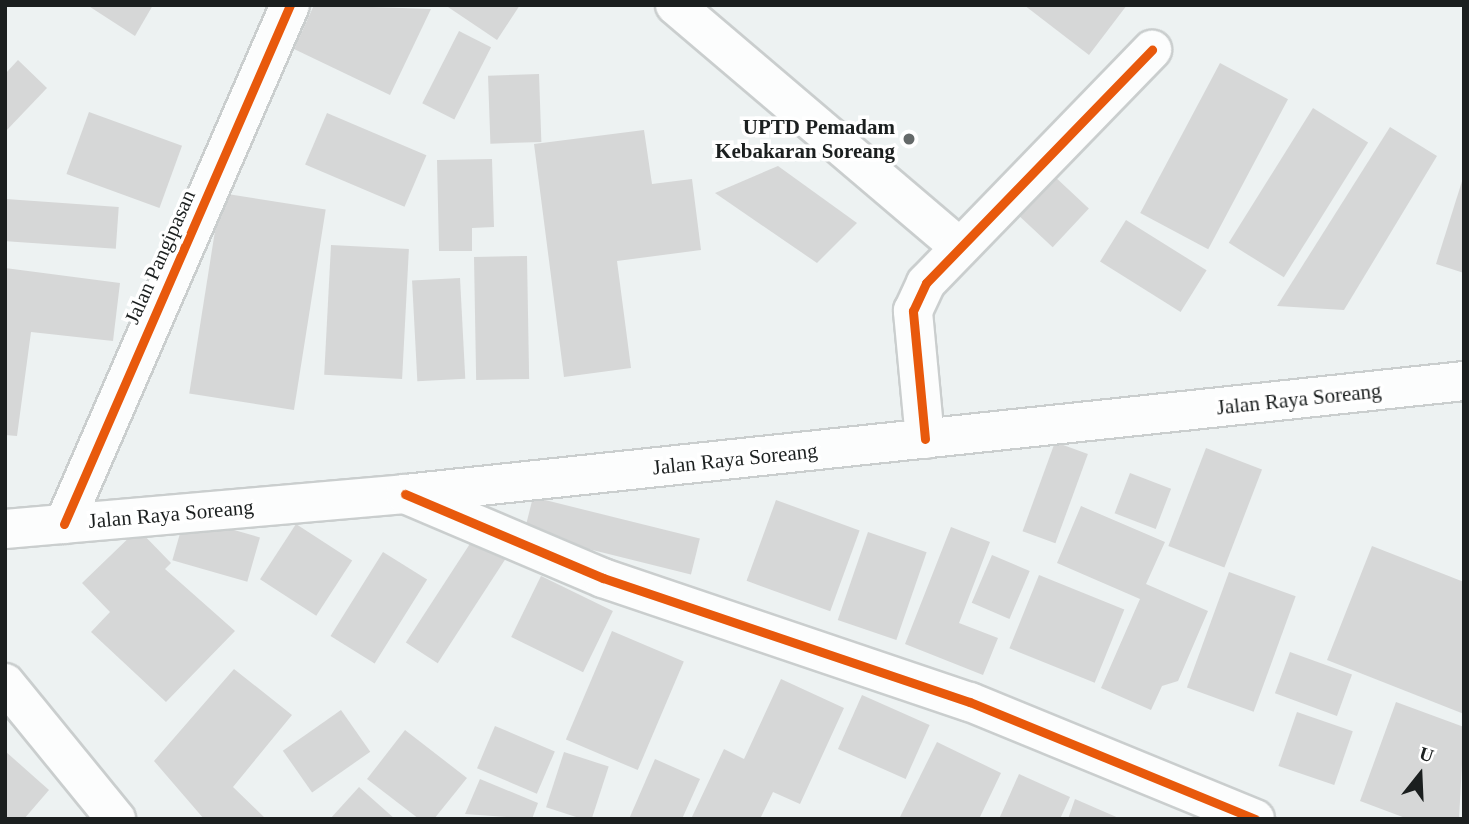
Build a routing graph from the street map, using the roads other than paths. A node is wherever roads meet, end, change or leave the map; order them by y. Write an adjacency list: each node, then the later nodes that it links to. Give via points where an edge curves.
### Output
1 (290, 5): 8 (street, Jalan Pangipasan)
2 (675, 5): 4 (street)
3 (1152, 50): 4 (street)
4 (957, 245): 6 (street, via 926,283 913,311)
5 (1464, 381): 6 (street, Jalan Raya Soreang)
6 (925, 439): 7 (street, Jalan Raya Soreang)
7 (405, 494): 8 (street, Jalan Raya Soreang); 12 (street, via 523,548 970,702)
8 (64, 524): 9 (street, Jalan Raya Soreang)
9 (5, 529)
10 (5, 683): 11 (street)
11 (116, 819)
12 (1255, 819)

